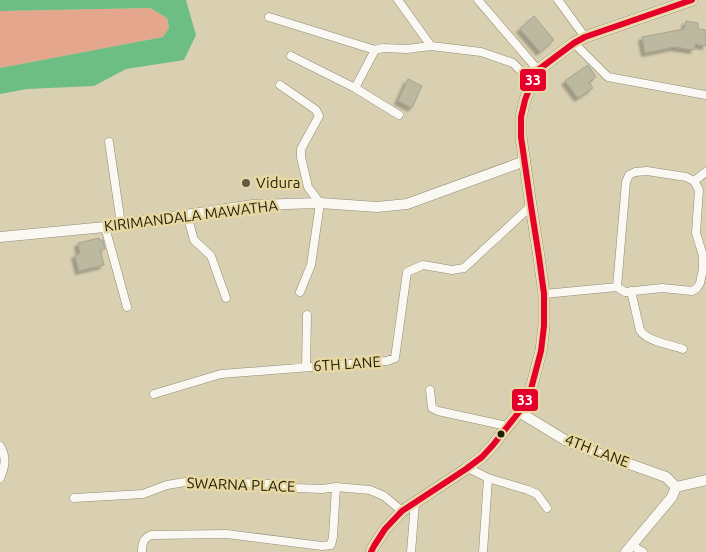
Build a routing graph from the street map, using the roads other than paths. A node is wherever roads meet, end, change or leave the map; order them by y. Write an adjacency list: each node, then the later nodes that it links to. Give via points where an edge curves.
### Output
1 (398, 0): 7 (street)
2 (478, 0): 10 (street)
3 (558, 0): 6 (street)
4 (692, 0): 6 (main road)
5 (269, 17): 8 (street)
6 (580, 40): 10 (main road); 14 (street, via 608,76)
7 (431, 46): 8 (street); 11 (street, via 481,52 513,63)
8 (375, 50): 13 (street)
9 (291, 56): 13 (street)
10 (538, 70): 11 (main road)
11 (532, 82): 17 (main road, via 521,117)
12 (280, 85): 20 (street, via 316,110 319,116 301,149 301,157 308,187)
13 (355, 88): 15 (street)
14 (706, 95)
15 (399, 115)
16 (109, 142): 23 (street)
17 (525, 161): 20 (main road, KIRIMANDALA MAWATHA, via 407,204 377,207); 21 (main road)
18 (706, 172): 19 (street)
19 (694, 180): 26 (street, via 647,171 629,175); 27 (street, via 700,190 696,233 703,256 700,283 692,291 662,288)
20 (320, 203): 22 (main road, KIRIMANDALA MAWATHA, via 254,205); 28 (street, via 310,265)
21 (531, 206): 29 (main road); 34 (street, 6TH LANE, via 464,268 452,270 423,265 407,272 395,358 387,362)
22 (187, 215): 23 (main road, KIRIMANDALA MAWATHA); 30 (street, via 194,240 211,256)
23 (121, 224): 24 (main road, KIRIMANDALA MAWATHA)
24 (105, 227): 25 (main road, KIRIMANDALA MAWATHA); 31 (street)
25 (0, 237)
26 (617, 287): 27 (street, via 625,292); 29 (street)
27 (631, 291): 33 (street, via 642,334)
28 (300, 292)
29 (544, 294): 37 (main road, via 541,351 531,389)
30 (226, 298)
31 (128, 307)
32 (306, 314): 34 (street)
33 (683, 349)
34 (306, 367): 36 (street, 6TH LANE, via 221,374)
35 (430, 390): 38 (street, via 432,408 438,411)
36 (154, 394)
37 (519, 412): 38 (main road); 45 (main road, 4TH LANE, via 564,440 666,478)
38 (508, 426): 40 (main road, via 482,457)
39 (0, 446): 41 (street, via 5,461)
40 (468, 468): 42 (street); 47 (main road)
41 (0, 478)
42 (488, 478): 48 (street, via 537,494); 54 (street)
43 (706, 480): 45 (main road)
44 (336, 487): 46 (street, SWARNA PLACE, via 296,488 191,481 166,485 143,494); 49 (street, SWARNA PLACE, via 370,490 384,496); 51 (street, via 330,545 227,534 152,536 142,542)
45 (676, 487): 50 (main road, via 672,497)
46 (74, 498)
47 (415, 503): 49 (main road); 53 (street)
48 (547, 508)
49 (402, 511): 52 (main road, via 385,529)
50 (629, 549): 55 (street)
51 (142, 552)
52 (371, 552)
53 (411, 552)
54 (483, 552)
55 (643, 552)

